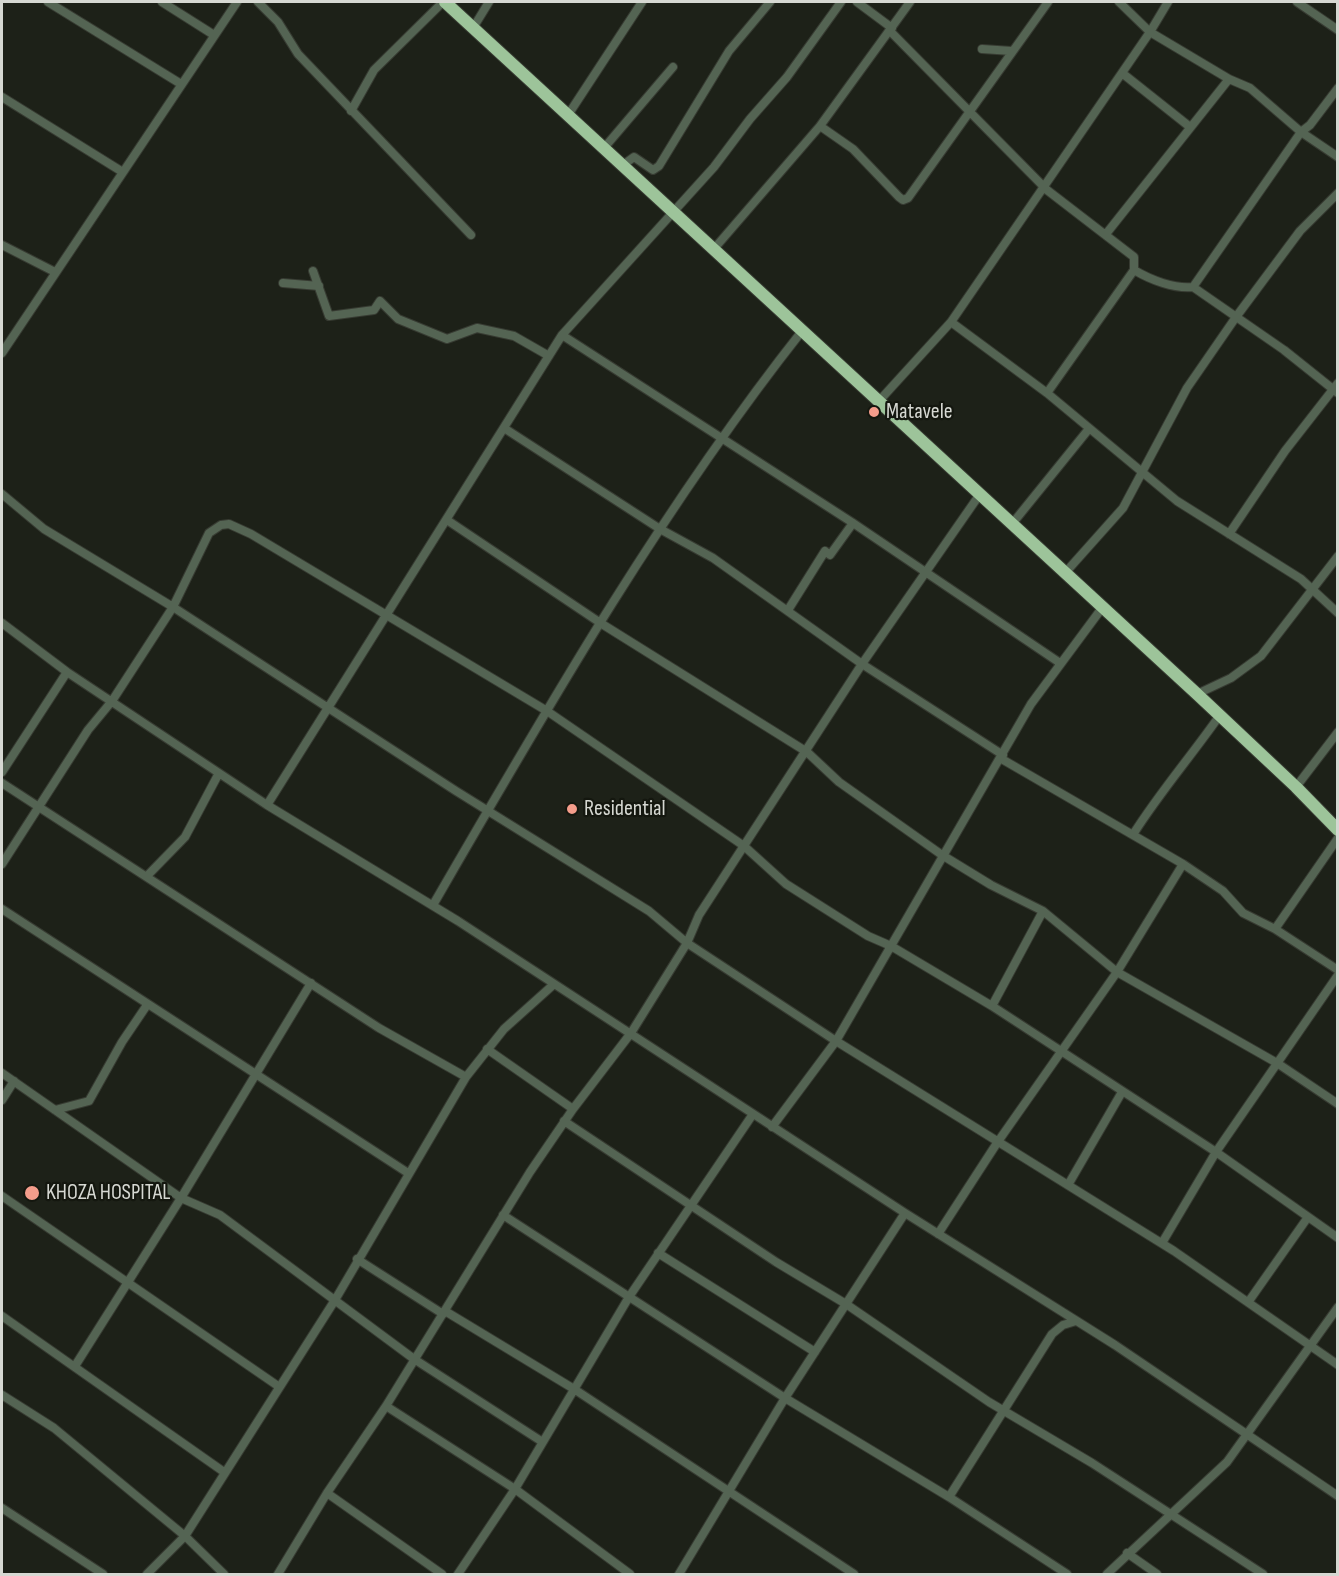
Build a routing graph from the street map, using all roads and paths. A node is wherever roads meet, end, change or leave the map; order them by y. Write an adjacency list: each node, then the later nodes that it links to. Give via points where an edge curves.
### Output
1 (48, 2): 26 (street)
2 (162, 2): 20 (street)
3 (237, 2): 20 (street)
4 (258, 2): 29 (street, via 278,22 298,54)
5 (444, 2): 16 (highway); 29 (street, via 374,70)
6 (489, 2): 16 (street)
7 (642, 2): 31 (street)
8 (770, 2): 37 (street, via 729,51 659,166 653,170 634,157)
9 (841, 2): 41 (street, via 787,76)
10 (857, 2): 17 (street)
11 (910, 2): 17 (street)
12 (1047, 2): 22 (street)
13 (1119, 2): 19 (street)
14 (1168, 2): 19 (street)
15 (1297, 2): 18 (street)
16 (473, 28): 31 (highway)
17 (891, 30): 30 (street); 32 (street)
18 (1338, 30)
19 (1150, 32): 24 (street); 25 (street)
20 (214, 35): 26 (street)
21 (982, 49): 22 (street)
22 (1012, 51): 30 (street)
23 (673, 67): 35 (street)
24 (1122, 73): 33 (street); 39 (street)
25 (1229, 79): 33 (street); 34 (street, via 1251,88)
26 (181, 84): 38 (street)
27 (1338, 88): 34 (street)
28 (2, 97): 38 (street)
29 (351, 111): 43 (street)
30 (969, 111): 32 (street, via 903,200 853,148); 39 (street)
31 (568, 115): 35 (highway)
32 (820, 126): 45 (street)
33 (1190, 127): 42 (street)
34 (1301, 132): 36 (street); 51 (street)
35 (604, 148): 37 (highway)
36 (1338, 157)
37 (623, 165): 41 (highway)
38 (121, 171): 48 (street)
39 (1044, 186): 42 (street); 53 (street)
40 (1338, 193): 52 (street, via 1300,231)
41 (674, 213): 45 (highway); 55 (street)
42 (1106, 234): 46 (street, via 1134,256)
43 (471, 235)
44 (2, 245): 48 (street)
45 (713, 250): 54 (highway)
46 (1134, 270): 51 (street, via 1157,281); 59 (street)
47 (313, 271): 50 (street)
48 (55, 272): 56 (street)
49 (283, 283): 50 (street)
50 (319, 286): 57 (street, via 329,316 374,310 380,301 398,319 447,339 477,328 514,336)
51 (1193, 286): 52 (street)
52 (1236, 316): 58 (street); 64 (street, via 1187,388)
53 (951, 322): 59 (street); 60 (street)
54 (802, 331): 60 (highway); 63 (street)
55 (562, 335): 57 (street); 63 (street)
56 (2, 352)
57 (549, 357): 61 (street)
58 (1336, 389): 71 (street, via 1286,451)
59 (1047, 393): 62 (street)
60 (879, 401): 66 (highway)
61 (504, 428): 67 (street); 70 (street)
62 (1088, 430): 64 (street); 69 (street)
63 (721, 438): 68 (street); 70 (street)
64 (1142, 471): 71 (street, via 1183,505); 74 (street, via 1123,508)
65 (2, 494): 76 (street, via 44,530)
66 (980, 494): 69 (highway); 73 (street)
67 (447, 520): 79 (street); 82 (street)
68 (853, 523): 73 (street); 78 (street, via 830,555 825,551)
69 (1012, 524): 74 (highway)
70 (660, 530): 78 (street, via 713,558); 82 (street)
71 (1229, 534): 75 (street)
72 (1338, 556): 75 (street)
73 (927, 573): 83 (street); 84 (street)
74 (1065, 573): 77 (highway)
75 (1312, 588): 80 (street); 86 (street, via 1254,663)
76 (173, 607): 79 (street, via 209,533 229,524); 87 (street); 88 (street)
77 (1102, 608): 83 (street); 86 (highway)
78 (788, 610): 84 (street)
79 (386, 613): 88 (street); 89 (street)
80 (1338, 613)
81 (2, 623): 85 (street)
82 (602, 624): 89 (street); 92 (street)
83 (1060, 663): 93 (street, via 1031,704)
84 (862, 664): 92 (street); 93 (street)
85 (67, 672): 87 (street); 94 (street)
86 (1197, 694): 90 (highway)
87 (112, 701): 95 (street); 98 (street, via 88,730)
88 (326, 707): 99 (street); 100 (street)
89 (547, 711): 100 (street); 104 (street)
90 (1220, 715): 97 (highway); 102 (street)
91 (1338, 732): 97 (street)
92 (807, 752): 104 (street); 105 (street, via 839,782)
93 (1002, 757): 102 (street); 105 (street)
94 (2, 772)
95 (222, 775): 99 (street); 108 (street, via 213,784 185,837)
96 (2, 783): 98 (street)
97 (1296, 786): 101 (highway)
98 (40, 805): 106 (street); 108 (street)
99 (267, 806): 109 (street)
100 (487, 811): 109 (street); 113 (street, via 649,911)
101 (1338, 830)
102 (1134, 833): 107 (street)
103 (1338, 838): 112 (street)
104 (744, 846): 113 (street, via 699,915); 114 (street, via 786,884 862,933)
105 (942, 855): 111 (street); 114 (street)
106 (2, 864)
107 (1183, 864): 112 (street, via 1223,891 1243,913); 116 (street)
108 (147, 876): 118 (street)
109 (433, 905): 119 (street)
110 (2, 909): 120 (street)
111 (1043, 911): 116 (street); 121 (street)
112 (1275, 929): 115 (street)
113 (687, 943): 122 (street); 123 (street)
114 (891, 946): 121 (street); 123 (street)
115 (1338, 970)
116 (1117, 972): 125 (street); 126 (street)
117 (1338, 975): 126 (street)
118 (311, 983): 128 (street); 129 (street, via 379,1028)
119 (553, 985): 122 (street); 124 (street)
120 (147, 1005): 128 (street); 135 (street, via 89,1101)
121 (992, 1006): 125 (street)
122 (631, 1033): 134 (street); 136 (street)
123 (836, 1041): 138 (street); 139 (street)
124 (487, 1049): 129 (street); 134 (street)
125 (1062, 1053): 131 (street); 139 (street)
126 (1277, 1063): 133 (street); 140 (street)
127 (2, 1072): 130 (street)
128 (256, 1076): 141 (street); 144 (street)
129 (466, 1077): 141 (street)
130 (14, 1081): 132 (street); 135 (street)
131 (1122, 1092): 140 (street); 142 (street)
132 (2, 1100)
133 (1338, 1104)
134 (573, 1109): 137 (street)
135 (55, 1110): 144 (street)
136 (753, 1114): 138 (street); 145 (street)
137 (564, 1121): 145 (street); 147 (street)
138 (771, 1127): 146 (street)
139 (997, 1143): 142 (street); 149 (street)
140 (1216, 1152): 148 (street); 151 (street)
141 (408, 1173): 153 (street)
142 (1068, 1185): 151 (street)
143 (2, 1196): 154 (street)
144 (181, 1198): 154 (street); 156 (street, via 220,1215)
145 (689, 1204): 152 (street); 158 (street)
146 (904, 1213): 149 (street); 158 (street)
147 (503, 1215): 155 (street); 160 (street)
148 (1308, 1217): 150 (street); 157 (street)
149 (938, 1234): 162 (street)
150 (1338, 1238)
151 (1162, 1244): 157 (street)
152 (658, 1252): 155 (street); 164 (street)
153 (357, 1259): 156 (street); 160 (street)
154 (127, 1284): 167 (street); 168 (street)
155 (629, 1297): 169 (street); 171 (street)
156 (335, 1300): 165 (street); 168 (street)
157 (1249, 1301): 163 (street)
158 (846, 1304): 164 (street); 173 (street)
159 (1338, 1307): 163 (street)
160 (444, 1312): 165 (street); 169 (street)
161 (2, 1316): 167 (street)
162 (1076, 1321): 173 (street, via 1052,1334); 174 (street)
163 (1309, 1347): 166 (street); 174 (street)
164 (815, 1352): 171 (street)
165 (414, 1359): 172 (street); 175 (street)
166 (1338, 1365)
167 (75, 1366): 176 (street)
168 (278, 1386): 176 (street)
169 (574, 1389): 175 (street); 179 (street)
170 (2, 1395): 184 (street, via 54,1428)
171 (785, 1398): 179 (street); 181 (street)
172 (386, 1406): 177 (street); 178 (street)
173 (1004, 1411): 181 (street); 183 (street)
174 (1248, 1436): 180 (street); 183 (street, via 1219,1471)
175 (541, 1442): 177 (street)
176 (224, 1472): 184 (street)
177 (515, 1489): 192 (street); 193 (street)
178 (327, 1493): 190 (street); 191 (street)
179 (729, 1493): 194 (street); 195 (street)
180 (1338, 1496)
181 (949, 1497): 196 (street)
182 (2, 1508): 187 (street)
183 (1171, 1514): 185 (street); 198 (street)
184 (185, 1536): 188 (street); 189 (street)
185 (1127, 1553): 186 (street); 197 (street)
186 (1111, 1573)
187 (103, 1575)
188 (147, 1575)
189 (224, 1575)
190 (278, 1575)
191 (442, 1575)
192 (458, 1575)
193 (630, 1575)
194 (679, 1575)
195 (855, 1575)
196 (1066, 1575)
197 (1157, 1575)
198 (1263, 1575)

